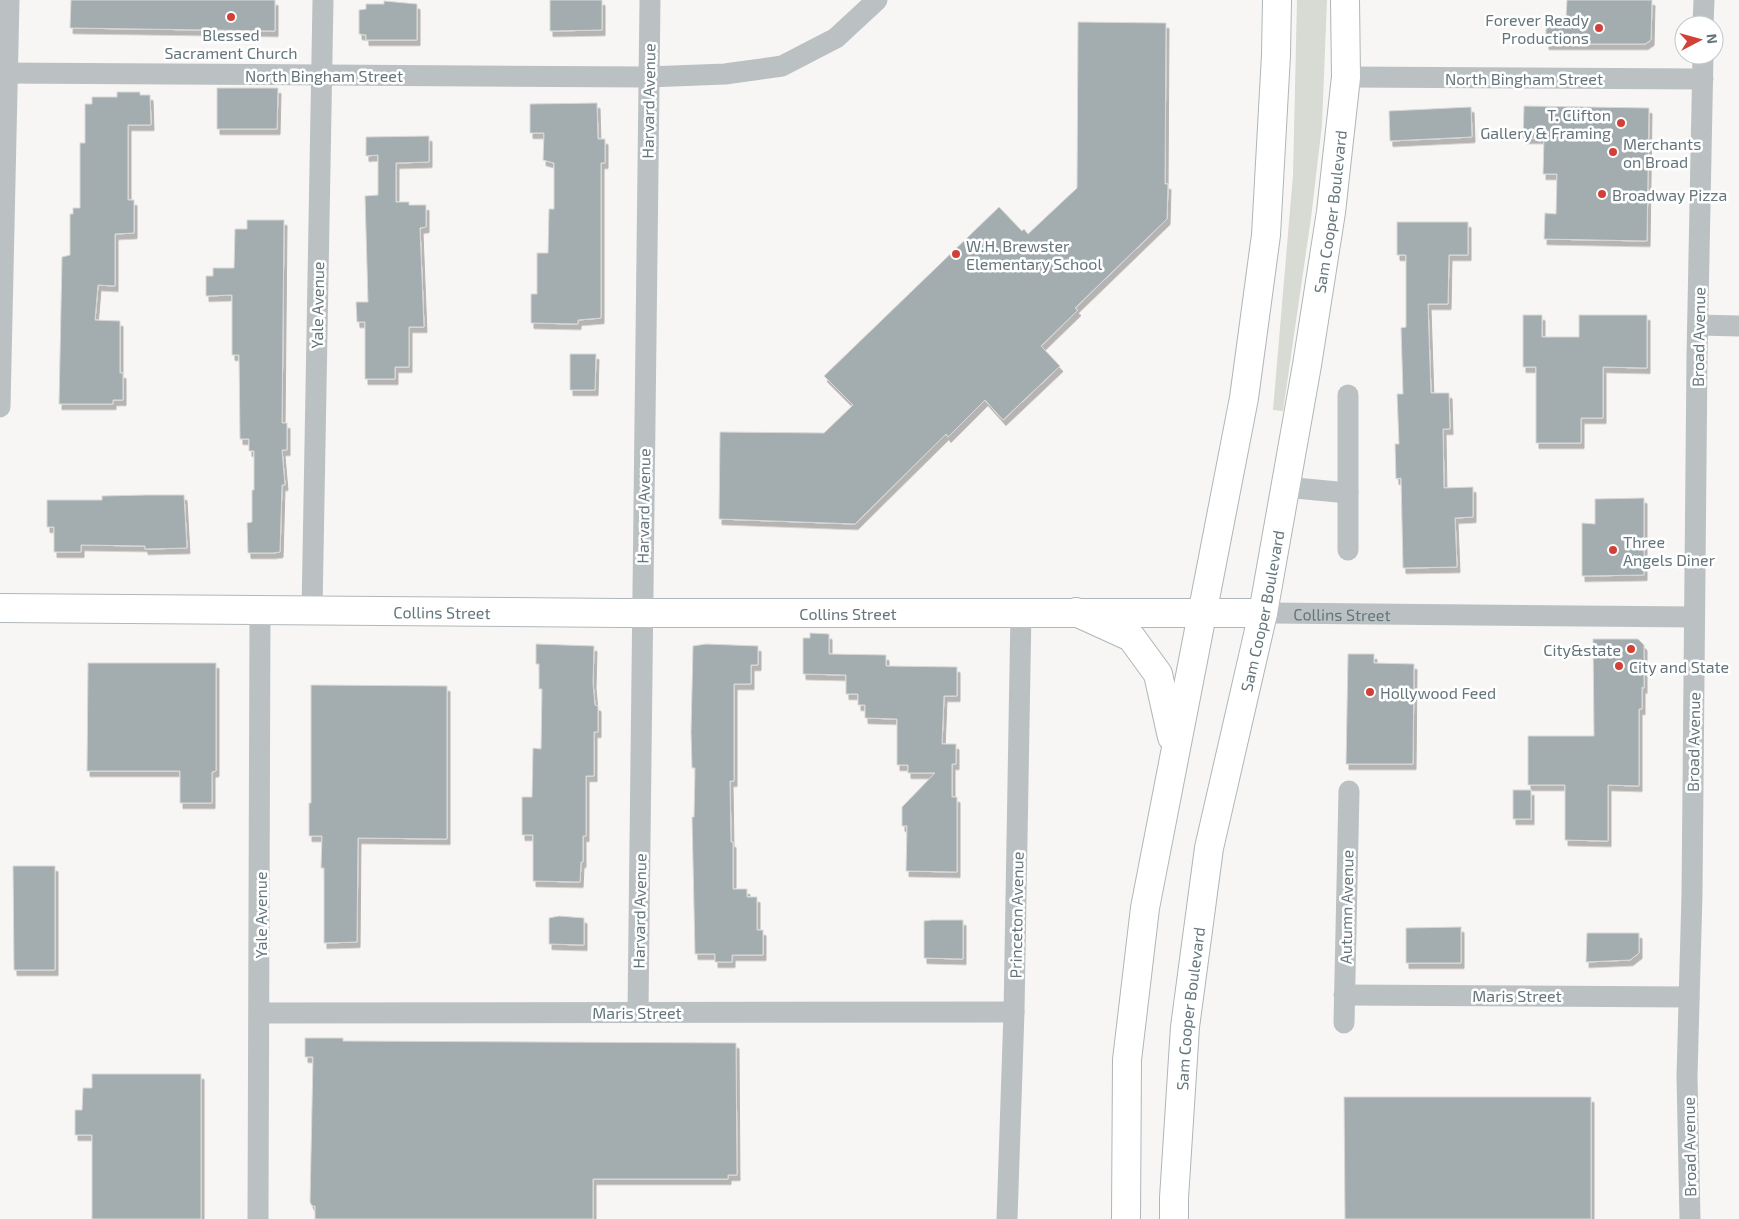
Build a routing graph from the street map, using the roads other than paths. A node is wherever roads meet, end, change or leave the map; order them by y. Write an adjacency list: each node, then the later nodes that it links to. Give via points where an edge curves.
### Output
1 (9, 0): 10 (street)
2 (323, 0): 11 (street, Yale Avenue)
3 (650, 0): 12 (street, Harvard Avenue)
4 (877, 0): 12 (street, via 836,38 782,66 725,74)
5 (1277, 0): 27 (main road, via 1266,235 1244,398)
6 (1346, 0): 13 (main road, Sam Cooper Boulevard)
7 (1704, 0): 8 (street)
8 (1704, 15)
9 (1703, 65): 14 (street, Broad Avenue)
10 (4, 73): 11 (street, North Bingham Street); 18 (street)
11 (321, 75): 12 (street, North Bingham Street); 24 (street, Yale Avenue)
12 (648, 77): 28 (street, Harvard Avenue)
13 (1346, 77): 14 (street, North Bingham Street); 19 (main road, Sam Cooper Boulevard, via 1329,221)
14 (1703, 80): 15 (street, Broad Avenue)
15 (1698, 325): 16 (street); 30 (street, Broad Avenue)
16 (1739, 326)
17 (1348, 395): 20 (street)
18 (0, 407)
19 (1285, 487): 20 (street); 29 (main road, Sam Cooper Boulevard)
20 (1348, 493): 21 (street)
21 (1348, 550)
22 (0, 608): 23 (main road, Collins Street)
23 (260, 610): 24 (main road, Collins Street); 37 (street, Yale Avenue)
24 (312, 611): 28 (main road, Collins Street)
25 (1021, 611): 26 (main road, Collins Street); 28 (main road, Collins Street); 36 (street, Princeton Avenue)
26 (1076, 612): 27 (main road, Collins Street); 31 (main road, via 1131,637 1158,674)
27 (1201, 612): 29 (main road, Collins Street); 31 (main road)
28 (642, 613): 35 (street, Harvard Avenue)
29 (1263, 613): 30 (street, Collins Street); 39 (main road, Sam Cooper Boulevard, via 1209,848 1186,1027)
30 (1694, 617): 34 (street, Broad Avenue)
31 (1174, 753): 40 (main road, via 1145,908 1127,1060)
32 (1349, 791): 33 (street, Autumn Avenue)
33 (1344, 995): 34 (street, Maris Street); 38 (street, Autumn Avenue)
34 (1689, 997): 43 (street, Broad Avenue)
35 (638, 1012): 36 (street, Maris Street); 37 (street, Maris Street)
36 (1014, 1012): 42 (street, Princeton Avenue)
37 (260, 1013): 41 (street, Yale Avenue)
38 (1344, 1023)
39 (1174, 1208)
40 (1126, 1212)
41 (258, 1219)
42 (1007, 1219)
43 (1690, 1219)

